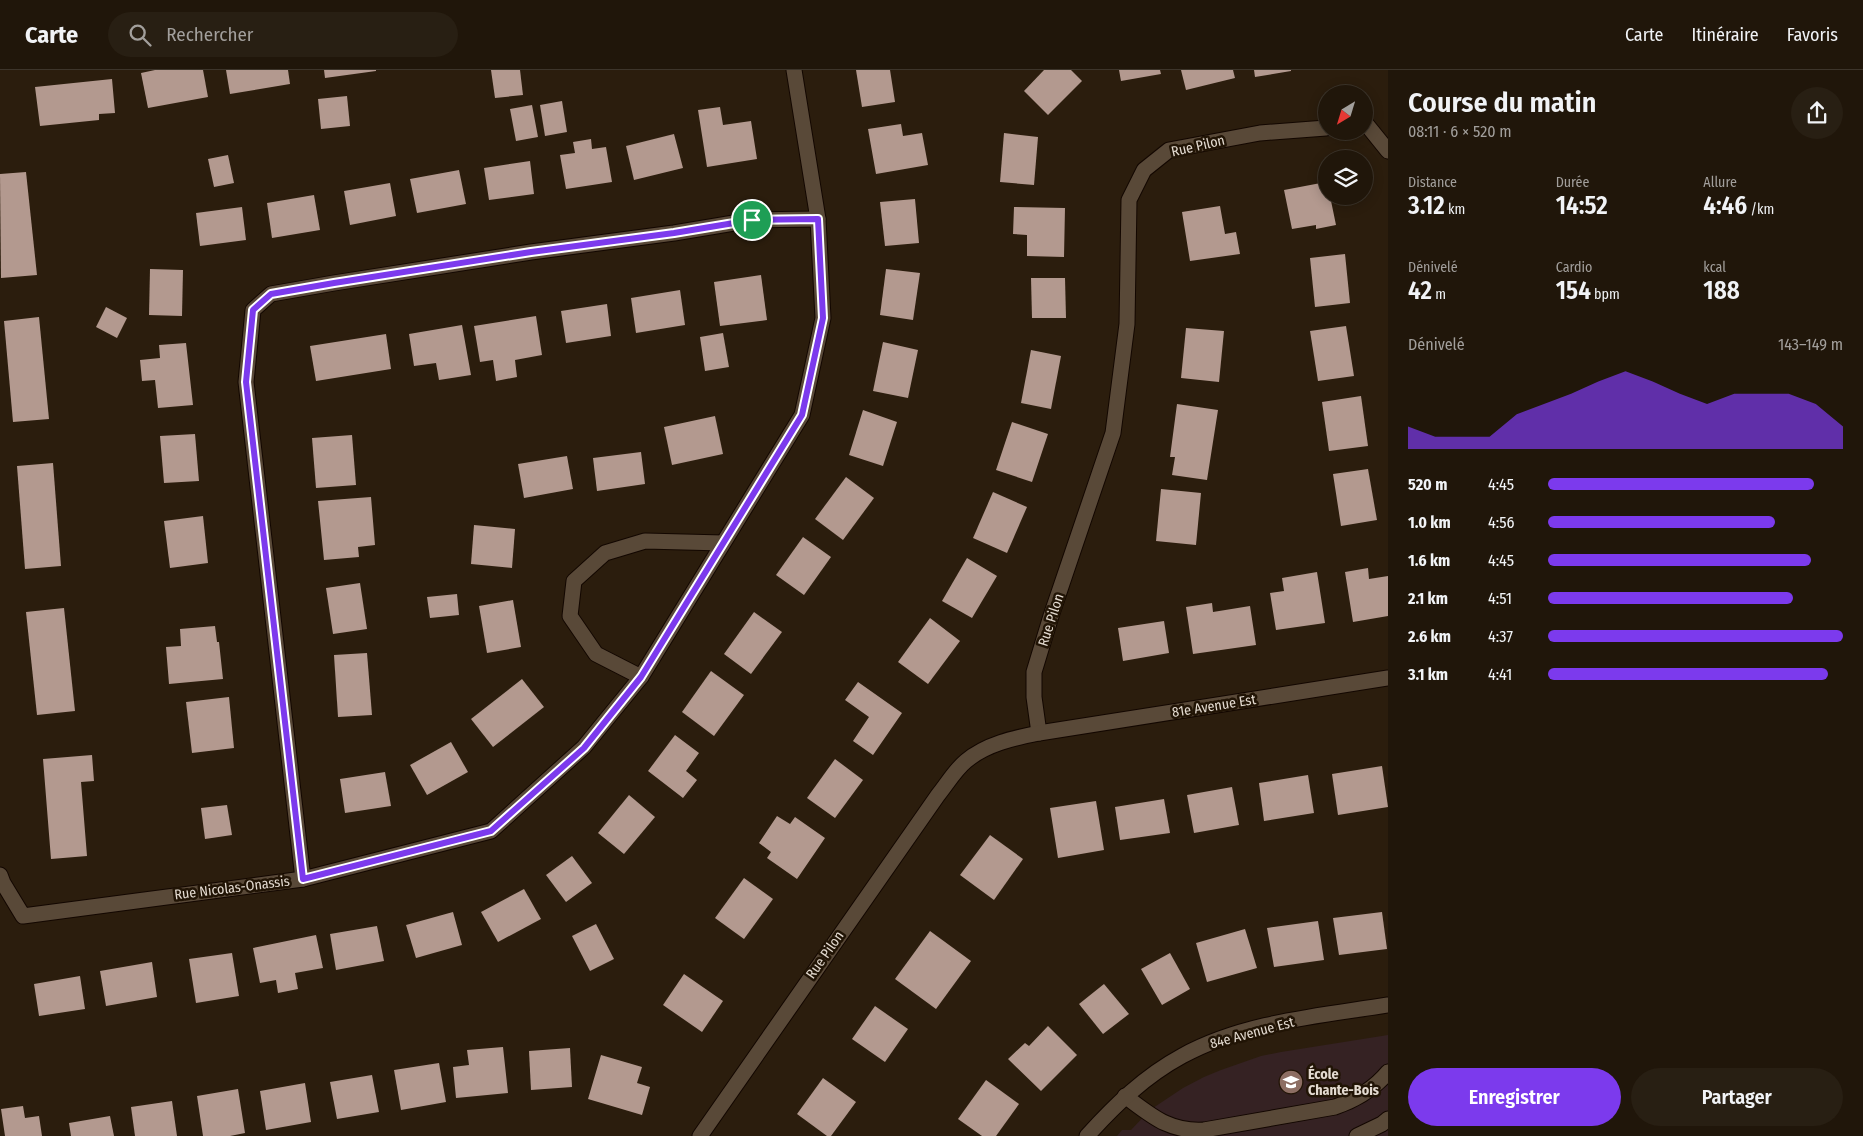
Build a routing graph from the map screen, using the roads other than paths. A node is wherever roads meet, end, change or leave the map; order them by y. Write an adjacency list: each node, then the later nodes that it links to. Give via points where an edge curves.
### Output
1 (794, 70): 5 (street, Rue Nicolas-Onassis)
2 (1318, 129): 9 (street, Rue Pilon, via 1260,133 1169,150 1144,170 1129,200 1127,324 1113,433 1034,672)
3 (1373, 132): 4 (street)
4 (1388, 151)
5 (818, 219): 6 (street, Rue Nicolas-Onassis, via 823,318 802,415); 11 (street, via 752,220 334,283 271,294 253,310 246,382)
6 (723, 543): 7 (street, Rue Nicolas-Onassis); 7 (street, via 645,541 605,553 574,581 570,616 596,654)
7 (641, 677): 11 (street, Rue Nicolas-Onassis, via 584,748 491,831)
8 (1388, 678): 9 (street, 81e Avenue Est)
9 (1039, 733): 16 (street, Rue Pilon, via 984,749 958,769)
10 (0, 874): 11 (street, Rue Nicolas-Onassis, via 23,916)
11 (303, 879)
12 (1388, 1005): 14 (street, 84e Avenue Est, via 1258,1028 1220,1039 1182,1056)
13 (1388, 1072): 14 (street, via 1370,1090 1335,1107 1197,1130 1171,1126)
14 (1125, 1096): 17 (street, 84e Avenue Est)
15 (1388, 1119): 18 (street)
16 (700, 1136)
17 (1087, 1136)
18 (1357, 1136)

